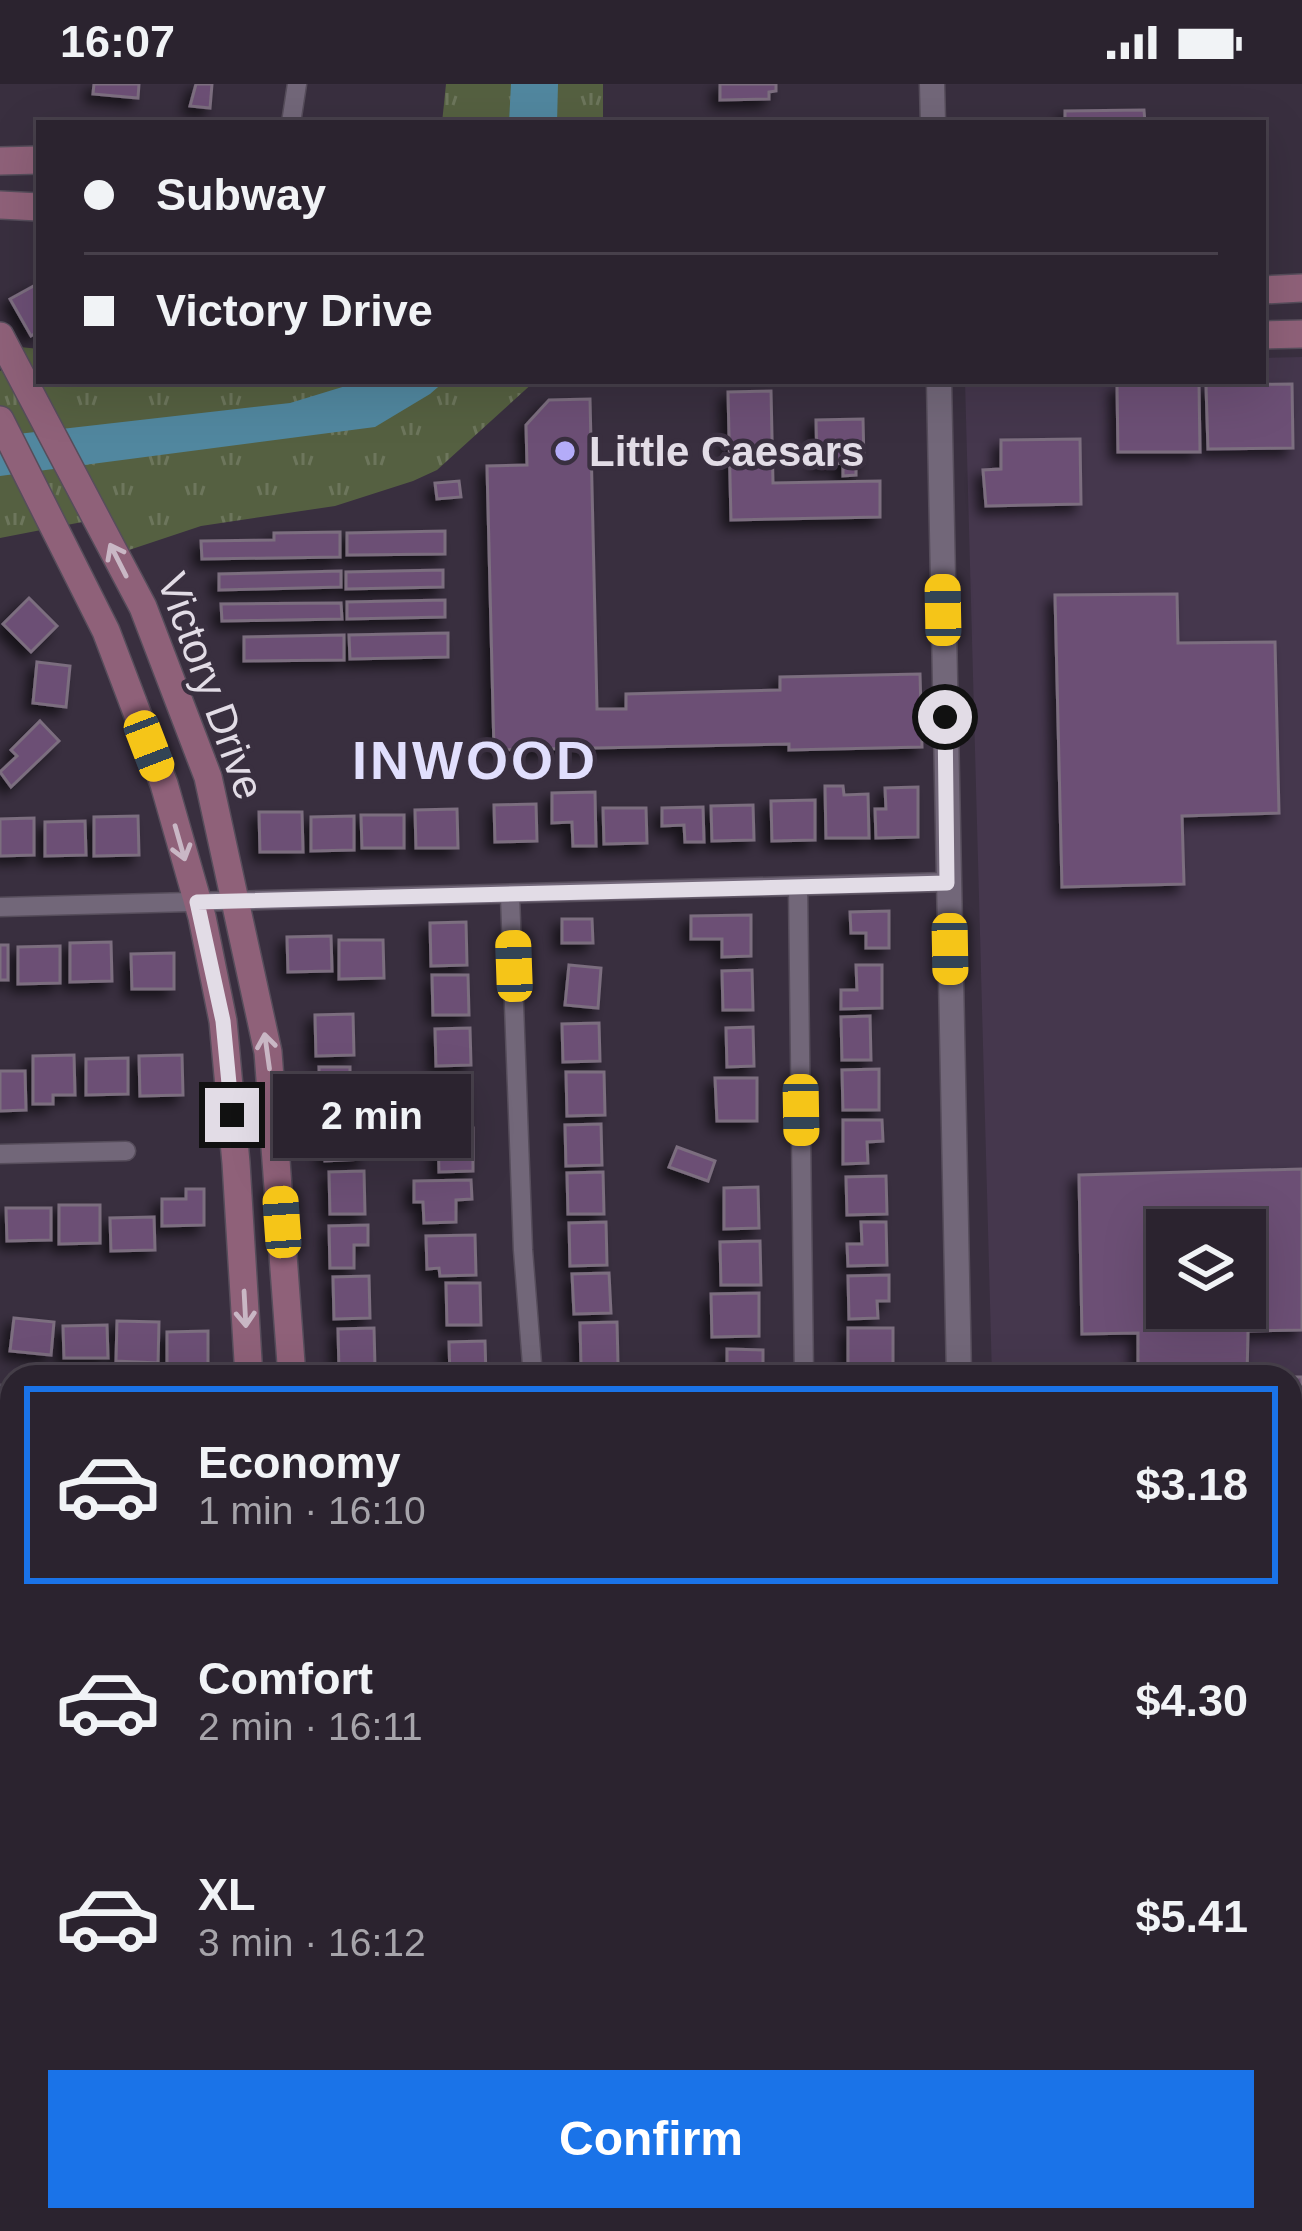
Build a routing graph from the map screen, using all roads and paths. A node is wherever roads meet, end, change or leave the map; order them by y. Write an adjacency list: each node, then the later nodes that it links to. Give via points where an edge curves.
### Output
1 (297, 84): 3 (street)
2 (932, 84): 4 (street)
3 (291, 120)
4 (933, 120)
5 (0, 160): 6 (main road)
6 (36, 160)
7 (0, 205): 8 (main road)
8 (36, 207)
9 (1302, 288): 10 (main road)
10 (1266, 290)
11 (1302, 334): 12 (main road)
12 (1266, 335)
13 (0, 336): 16 (main road, Victory Drive, one-way to 13)
14 (939, 384): 18 (street)
15 (0, 420): 17 (main road, Victory Drive)
16 (143, 607): 17 (main road); 22 (main road, Victory Drive, via 208,777)
17 (106, 631): 21 (main road, Victory Drive, one-way to 21, via 164,784)
18 (947, 883): 19 (street); 30 (street)
19 (798, 887): 20 (street); 29 (street)
20 (510, 896): 22 (street); 28 (street)
21 (197, 902): 22 (street); 23 (street); 26 (main road, Victory Drive, one-way to 26, via 223,1021)
22 (236, 902): 27 (main road, Victory Drive, one-way to 22, via 268,1052)
23 (0, 907)
24 (126, 1151): 25 (street)
25 (0, 1154)
26 (248, 1365)
27 (291, 1365)
28 (532, 1365)
29 (804, 1365)
30 (959, 1365)

